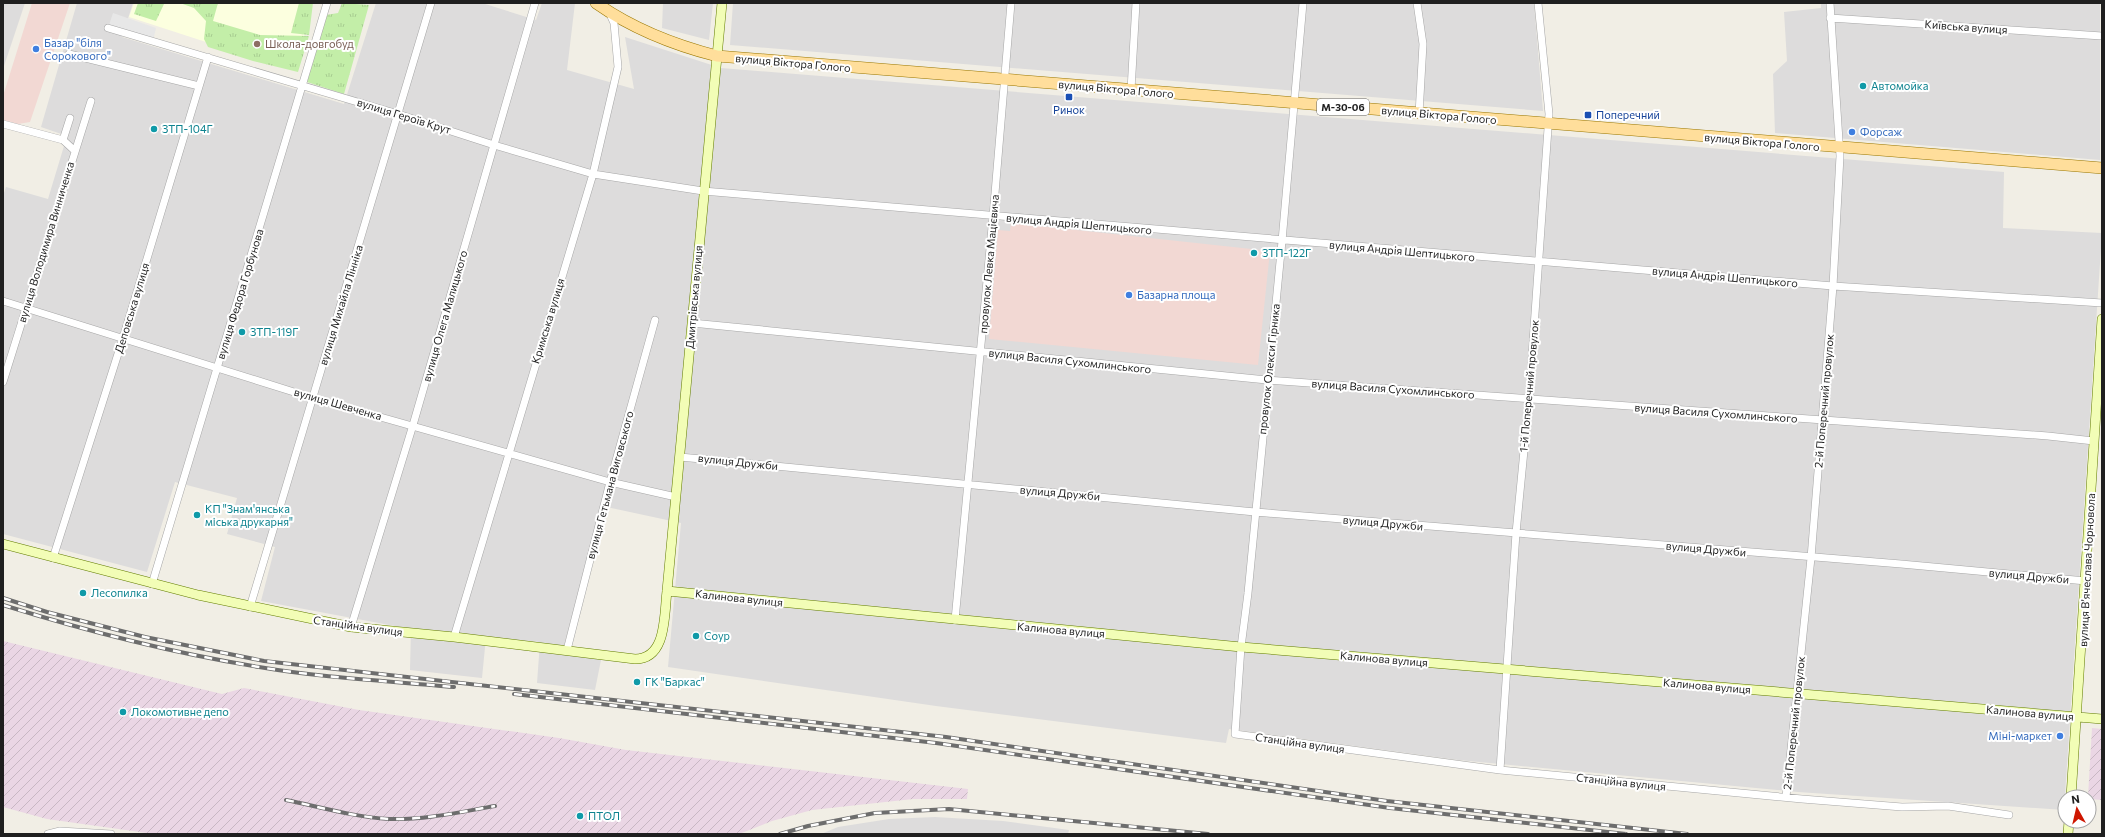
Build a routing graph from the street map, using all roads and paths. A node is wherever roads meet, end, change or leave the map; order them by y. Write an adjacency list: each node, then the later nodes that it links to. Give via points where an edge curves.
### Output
1 (328, 3): 21 (street, вулиця Федора Горбунова)
2 (431, 3): 25 (street, вулиця Михайла Лінніка)
3 (535, 3): 31 (street, вулиця Олега Малицького)
4 (596, 3): 12 (main road, вулиця Віктора Голого / М-30-06)
5 (722, 3): 17 (street, Дмитрівська вулиця)
6 (1011, 3): 19 (street, провулок Левка Мацієвича)
7 (1136, 3): 22 (street)
8 (1303, 3): 24 (street, провулок Олекси Гірника)
9 (1417, 3): 26 (street, via 1423,44)
10 (1538, 3): 29 (street, 1-й Поперечний провулок)
11 (1830, 3): 13 (street, 2-й Поперечний провулок)
12 (607, 8): 17 (main road, вулиця Віктора Голого / М-30-06, via 668,41); 35 (street, Кримська вулиця, via 614,22 618,67)
13 (1830, 18): 15 (street, Київська вулиця); 32 (street, 2-й Поперечний провулок)
14 (108, 28): 18 (street, вулиця Героїв Крут)
15 (2102, 36)
16 (69, 54): 20 (street)
17 (717, 56): 19 (main road, вулиця Віктора Голого / М-30-06); 36 (street, Дмитрівська вулиця)
18 (208, 57): 20 (street, Деповська вулиця); 21 (street, вулиця Героїв Крут)
19 (1004, 80): 22 (main road, вулиця Віктора Голого / М-30-06); 37 (street, провулок Левка Мацієвича)
20 (199, 86): 47 (street, Деповська вулиця)
21 (303, 86): 25 (street, вулиця Героїв Крут); 49 (street, вулиця Федора Горбунова)
22 (1131, 90): 24 (main road, вулиця Віктора Голого / М-30-06)
23 (91, 101): 33 (street, вулиця Володимира Винниченка)
24 (1294, 103): 26 (main road, вулиця Віктора Голого / М-30-06); 38 (street, провулок Олекси Гірника)
25 (398, 114): 31 (street, вулиця Героїв Крут); 52 (street, вулиця Михайла Лінніка)
26 (1419, 114): 29 (main road, вулиця Віктора Голого / М-30-06)
27 (70, 118): 30 (street)
28 (3, 124): 30 (street)
29 (1549, 124): 32 (main road, вулиця Віктора Голого / М-30-06); 39 (street, 1-й Поперечний провулок)
30 (63, 140): 33 (street)
31 (494, 145): 35 (street, вулиця Героїв Крут); 55 (street, вулиця Олега Малицького)
32 (1840, 148): 34 (main road, вулиця Віктора Голого / М-30-06); 40 (street, 2-й Поперечний провулок)
33 (75, 151): 43 (street, вулиця Володимира Винниченка)
34 (2102, 168)
35 (593, 174): 36 (street, вулиця Героїв Крут); 57 (street, Кримська вулиця)
36 (703, 191): 37 (street, вулиця Андрія Шептицького); 46 (street, Дмитрівська вулиця)
37 (994, 216): 38 (street, вулиця Андрія Шептицького); 48 (street, провулок Левка Мацієвича)
38 (1282, 241): 39 (street, вулиця Андрія Шептицького); 50 (street, провулок Олекси Гірника)
39 (1539, 262): 40 (street, вулиця Андрія Шептицького); 53 (street, 1-й Поперечний провулок)
40 (1833, 286): 42 (street, вулиця Андрія Шептицького); 54 (street, 2-й Поперечний провулок)
41 (3, 301): 43 (street, вулиця Шевченка)
42 (2102, 302)
43 (25, 308): 47 (street, вулиця Шевченка); 51 (street, вулиця Володимира Винниченка)
44 (2102, 319): 56 (street, вулиця Вʼячеслава Чорновола)
45 (655, 320): 59 (street, вулиця Гетьмана Виговського)
46 (692, 323): 48 (street, вулиця Василя Сухомлинського); 58 (street, Дмитрівська вулиця)
47 (123, 338): 49 (street, вулиця Шевченка); 65 (street, Деповська вулиця)
48 (980, 352): 50 (street, вулиця Василя Сухомлинського); 60 (street, провулок Левка Мацієвича)
49 (217, 368): 52 (street, вулиця Шевченка); 68 (street, вулиця Федора Горбунова)
50 (1267, 380): 53 (street, вулиця Василя Сухомлинського); 62 (street, провулок Олекси Гірника)
51 (3, 382)
52 (313, 398): 55 (street, вулиця Шевченка); 70 (street, вулиця Михайла Лінніка)
53 (1529, 399): 54 (street, вулиця Василя Сухомлинського); 63 (street, 1-й Поперечний провулок)
54 (1822, 420): 56 (street, вулиця Василя Сухомлинського); 66 (street, 2-й Поперечний провулок)
55 (413, 425): 57 (street, вулиця Шевченка); 72 (street, вулиця Олега Малицького)
56 (2094, 441): 67 (street, вулиця Вʼячеслава Чорновола)
57 (508, 454): 59 (street, вулиця Шевченка); 73 (street, Кримська вулиця)
58 (680, 457): 60 (street, вулиця Дружби); 61 (street, Дмитрівська вулиця)
59 (610, 482): 61 (street, вулиця Шевченка); 75 (street, вулиця Гетьмана Виговського)
60 (969, 485): 62 (street, вулиця Дружби); 71 (street, провулок Левка Мацієвича)
61 (676, 497): 69 (street, Дмитрівська вулиця)
62 (1255, 512): 63 (street, вулиця Дружби); 74 (street, провулок Олекси Гірника)
63 (1516, 534): 66 (street, вулиця Дружби); 76 (street, 1-й Поперечний провулок)
64 (3, 544): 65 (street, Станційна вулиця)
65 (53, 558): 68 (street, Станційна вулиця)
66 (1811, 558): 67 (street, вулиця Дружби); 77 (street, 2-й Поперечний провулок)
67 (2086, 581): 78 (street, вулиця Вʼячеслава Чорновола)
68 (152, 584): 70 (street, Станційна вулиця)
69 (667, 591): 71 (street, Калинова вулиця); 75 (street, Станційна вулиця, via 659,644 649,658 635,659)
70 (250, 607): 72 (street, Станційна вулиця)
71 (956, 620): 74 (street, Калинова вулиця)
72 (351, 627): 73 (street, Станційна вулиця)
73 (454, 637): 75 (street, Станційна вулиця)
74 (1240, 647): 76 (street, Калинова вулиця); 80 (street, провулок Олекси Гірника)
75 (567, 650)
76 (1506, 669): 77 (street, Калинова вулиця); 81 (street, 1-й Поперечний провулок)
77 (1797, 694): 78 (street, Калинова вулиця); 83 (street, 2-й Поперечний провулок)
78 (2078, 717): 79 (street, Калинова вулиця); 82 (street, вулиця Вʼячеслава Чорновола)
79 (2102, 719)
80 (1235, 734): 81 (street, Станційна вулиця)
81 (1500, 770): 83 (street, Станційна вулиця)
82 (2072, 789)
83 (1786, 797): 84 (street, Станційна вулиця, via 1902,807 1948,806)
84 (2009, 816)
85 (48, 834): 86 (street, via 60,831)
86 (111, 834)

